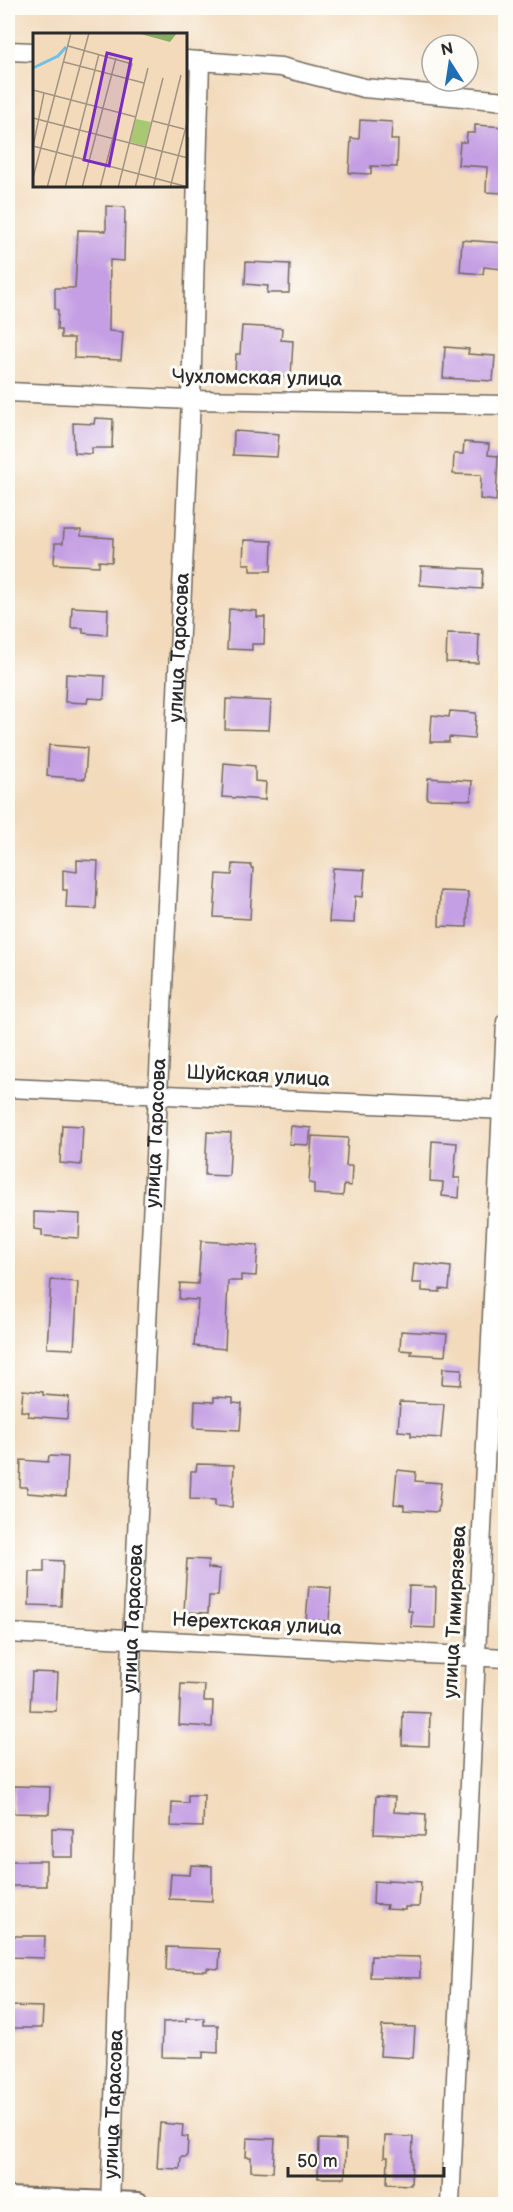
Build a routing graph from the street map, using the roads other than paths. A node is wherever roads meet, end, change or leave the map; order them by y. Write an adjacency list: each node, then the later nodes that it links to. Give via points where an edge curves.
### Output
1 (8, 51): 2 (street)
2 (33, 52)
3 (193, 60): 4 (street, via 281,67 364,88); 6 (street, улица Тарасова)
4 (506, 101)
5 (8, 392): 6 (street, Чухломская улица)
6 (191, 400): 7 (street, Чухломская улица); 10 (street, улица Тарасова)
7 (506, 405)
8 (506, 1022): 11 (street, улица Тимирязева)
9 (8, 1088): 10 (street, Шуйская улица)
10 (157, 1094): 11 (street, Шуйская улица); 13 (street, улица Тарасова)
11 (503, 1110): 14 (street, улица Тимирязева)
12 (8, 1633): 13 (street, Нерехтская улица)
13 (132, 1640): 14 (street, Нерехтская улица); 17 (street, улица Тарасова)
14 (476, 1656): 15 (street, Нерехтская улица); 19 (street, улица Тимирязева)
15 (506, 1658)
16 (8, 2199): 17 (street)
17 (110, 2204): 18 (street)
18 (138, 2205)
19 (450, 2205)

